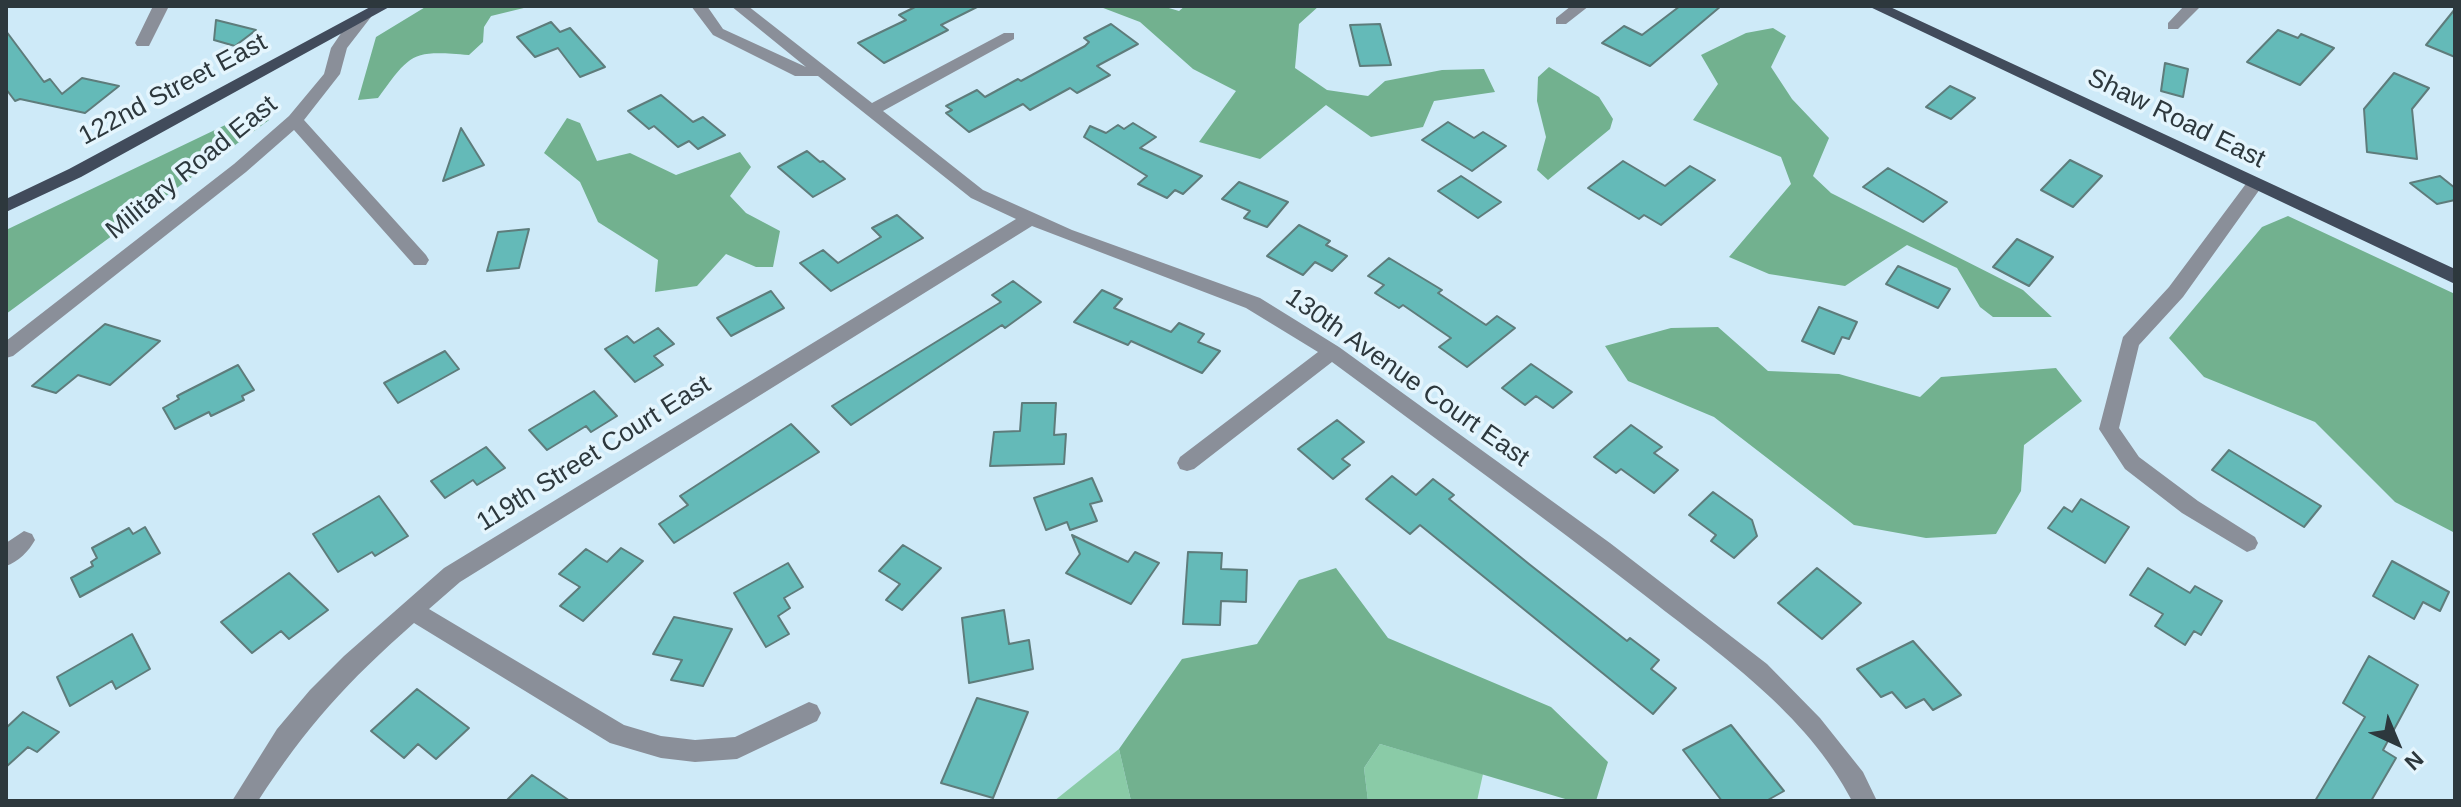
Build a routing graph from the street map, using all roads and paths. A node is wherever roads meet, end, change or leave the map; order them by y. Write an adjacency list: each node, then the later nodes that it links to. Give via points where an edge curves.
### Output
1 (161, 6): 12 (street)
2 (383, 6): 8 (main road, Military Road East)
3 (699, 6): 13 (street, via 718,32 801,72)
4 (739, 6): 13 (street, 130th Avenue Court East)
5 (1581, 6): 9 (street)
6 (1876, 6): 16 (main road, Shaw Road East)
7 (2193, 6): 10 (street)
8 (363, 17): 15 (street, Military Road East, via 339,48 332,74); 17 (main road, 122nd Street East)
9 (1561, 21)
10 (2173, 26)
11 (1009, 36): 14 (street)
12 (143, 43)
13 (822, 71): 14 (street, 130th Avenue Court East)
14 (872, 110): 18 (street, 130th Avenue Court East, via 977,194)
15 (295, 120): 19 (street); 21 (street, Military Road East)
16 (2254, 185): 20 (main road, Shaw Road East); 25 (street, via 2176,292 2130,342 2109,429 2132,463)
17 (6, 206)
18 (1029, 219): 22 (street, 130th Avenue Court East, via 1253,303); 27 (street, 119th Street Court East, via 452,575)
19 (420, 260)
20 (2455, 277)
21 (6, 351)
22 (1332, 352): 23 (street); 31 (street, 130th Avenue Court East, via 1748,662 1812,726)
23 (1187, 463)
24 (24, 540): 26 (street)
25 (2247, 543)
26 (6, 557)
27 (412, 610): 28 (street, via 618,735 661,747 737,748); 29 (street, 119th Street Court East, via 318,698)
28 (809, 713)
29 (244, 800): 30 (street)
30 (230, 801)
31 (1865, 801)

